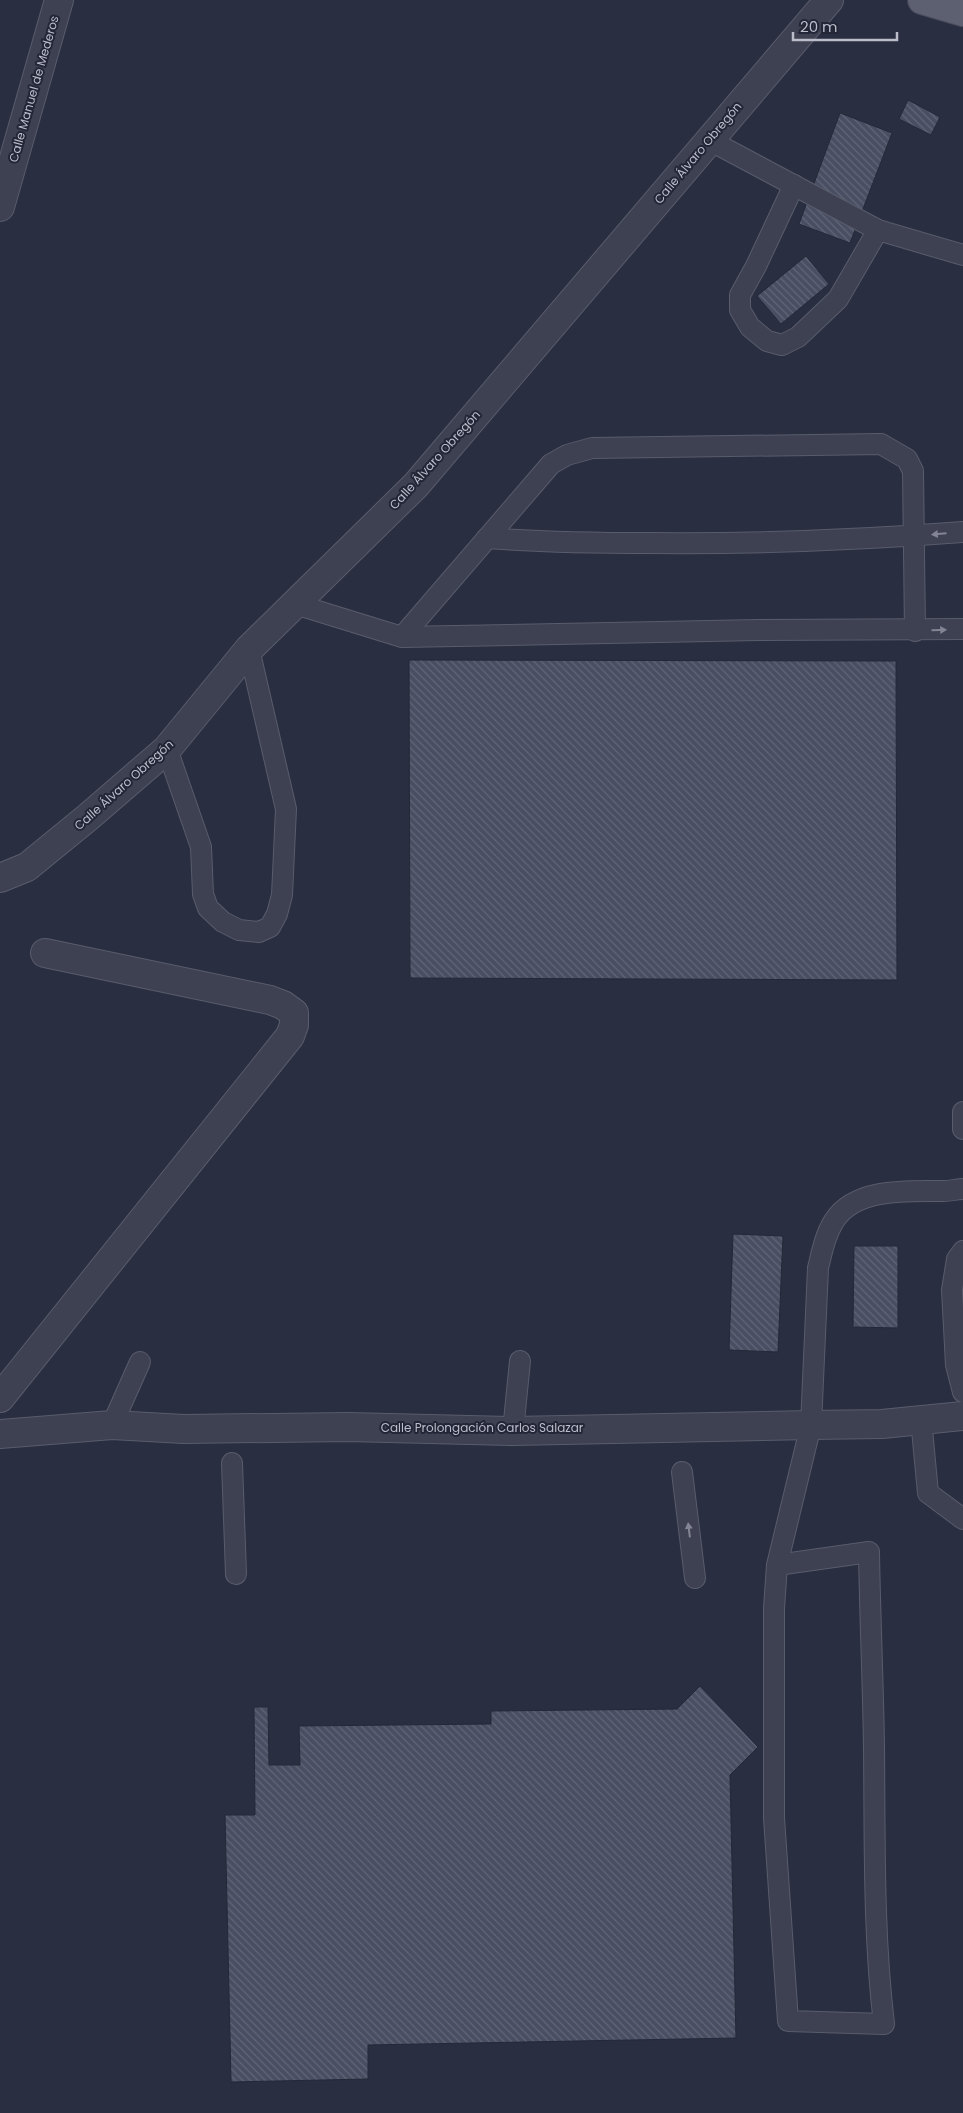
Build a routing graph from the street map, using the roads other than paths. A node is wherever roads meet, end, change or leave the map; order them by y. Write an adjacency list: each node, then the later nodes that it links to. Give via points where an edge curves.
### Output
1 (59, 0): 7 (street, Calle Manuel de Mederos)
2 (829, 0): 5 (street, Calle Álvaro Obregón)
3 (922, 0): 4 (main road)
4 (963, 12)
5 (710, 140): 6 (lane); 13 (street, Calle Álvaro Obregón, via 416,485)
6 (794, 184): 8 (lane); 8 (lane, via 740,295 740,310 750,327 767,341 782,345 798,337 838,299)
7 (0, 207)
8 (878, 230): 9 (lane)
9 (963, 255)
10 (963, 532): 11 (lane, one-way to 11)
11 (914, 536): 12 (lane, via 721,544); 12 (lane, via 913,471 907,459 881,444 592,448 567,455 551,464); 15 (lane)
12 (487, 538): 16 (lane)
13 (295, 604): 16 (lane); 17 (street, Calle Álvaro Obregón)
14 (963, 629): 15 (lane, one-way to 14)
15 (915, 631): 16 (lane, via 759,630)
16 (402, 637)
17 (249, 649): 18 (street, Calle Álvaro Obregón); 18 (lane, via 286,809 282,895 278,914 270,927 259,932 239,930 223,922 208,908 203,894 201,847)
18 (167, 750): 19 (street, Calle Álvaro Obregón, via 27,866)
19 (0, 878)
20 (45, 953): 28 (street, via 284,1004 294,1013 294,1025 290,1036)
21 (963, 1112): 22 (lane)
22 (963, 1129)
23 (963, 1189): 31 (lane, via 882,1192 853,1203 834,1219 818,1268)
24 (963, 1251): 27 (lane, via 957,1259 952,1290 956,1365)
25 (520, 1361): 33 (lane)
26 (140, 1362): 32 (lane)
27 (963, 1392)
28 (0, 1398)
29 (963, 1416): 30 (street, Calle Prolongación Carlos Salazar)
30 (921, 1419): 31 (street, Calle Prolongación Carlos Salazar, via 882,1424); 37 (lane, via 928,1493)
31 (811, 1425): 33 (street, Calle Prolongación Carlos Salazar); 38 (lane)
32 (112, 1426): 33 (street, Calle Prolongación Carlos Salazar); 34 (street, Calle Prolongación Carlos Salazar)
33 (513, 1430)
34 (0, 1434)
35 (232, 1463): 39 (lane)
36 (682, 1472): 40 (lane, one-way to 36)
37 (963, 1519)
38 (777, 1565): 38 (lane, via 869,1552 874,1854 884,2024 788,2021 774,1818)
39 (236, 1574)
40 (695, 1578)

